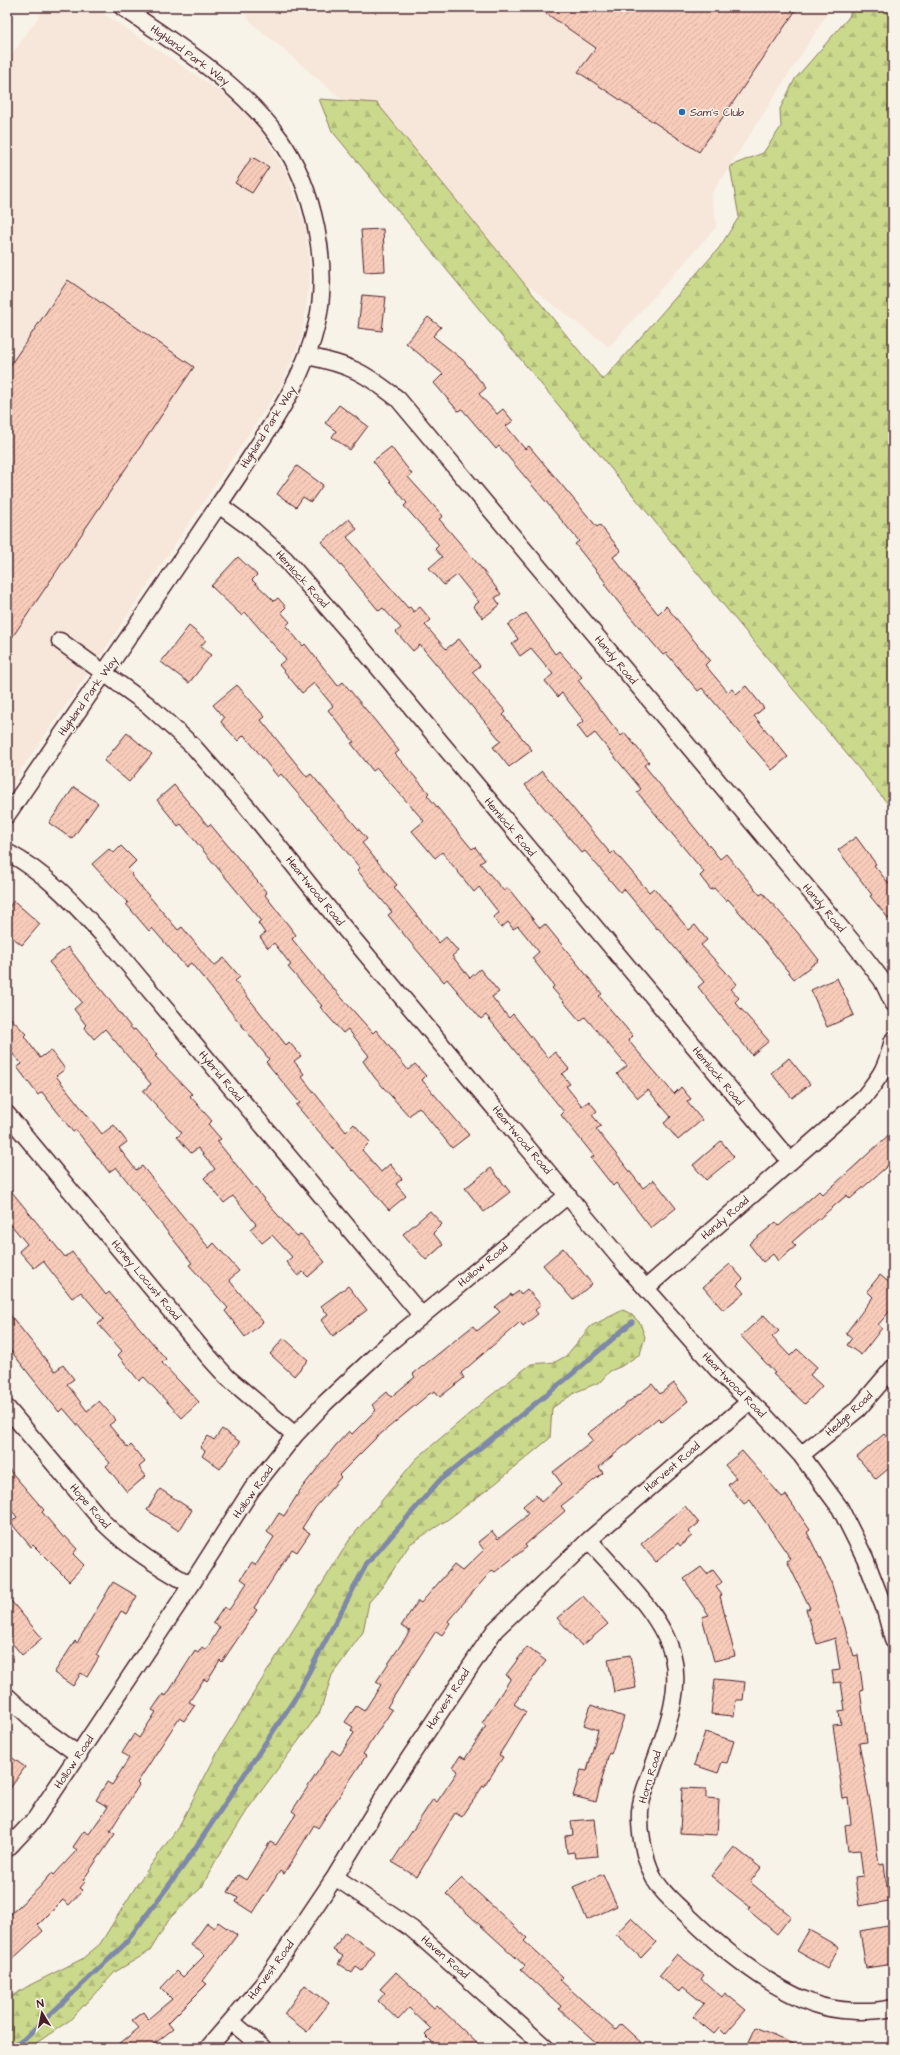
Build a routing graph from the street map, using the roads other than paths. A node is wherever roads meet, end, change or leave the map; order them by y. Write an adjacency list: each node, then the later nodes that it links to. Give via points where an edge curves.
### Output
1 (122, 7): 2 (street, Highland Park Way, via 230,83 251,103 281,140 297,169 310,201 321,257 318,323)
2 (307, 356): 3 (street, Highland Park Way, via 282,410); 8 (street, Handy Road, via 352,367 398,399 850,939)
3 (219, 505): 5 (street, Highland Park Way); 12 (street, Hemlock Road, via 253,530 285,559)
4 (60, 641): 5 (street, Heartwood Road)
5 (104, 673): 6 (street, Highland Park Way); 13 (street, Heartwood Road, via 148,705 194,746)
6 (7, 815)
7 (7, 852): 15 (street, Hybrid Road, via 60,889 112,944)
8 (888, 975): 9 (street, Handy Road)
9 (893, 1003)
10 (893, 1040): 12 (street, Handy Road, via 887,1065 864,1097)
11 (7, 1114): 19 (street, Honey Locust Road, via 212,1360 265,1411)
12 (790, 1161): 14 (street, Handy Road)
13 (568, 1195): 14 (street, Heartwood Road); 15 (street, Hollow Road)
14 (646, 1288): 17 (street, Heartwood Road)
15 (422, 1316): 19 (street, Hollow Road, via 325,1403)
16 (893, 1368): 20 (street, Hedge Road, via 858,1409)
17 (749, 1402): 20 (street, Heartwood Road); 21 (street, Harvest Road)
18 (7, 1408): 22 (street, Hope Road, via 121,1540 142,1556)
19 (295, 1435): 22 (street, Hollow Road, via 252,1489)
20 (802, 1455): 23 (street, Heartwood Road, via 840,1508)
21 (589, 1540): 28 (street, Harvest Road, via 536,1589 486,1641 386,1793); 29 (street, Horn Road, via 642,1602 662,1630 673,1658 673,1702 642,1797 640,1812 648,1862 664,1893 700,1928 741,1962 794,1995 816,2004 853,2010)
22 (191, 1585): 26 (street, Hollow Road)
23 (889, 1609): 24 (street, Heartwood Road)
24 (893, 1640)
25 (7, 1696): 26 (street, via 42,1728)
26 (79, 1756): 27 (street, Hollow Road, via 36,1818)
27 (7, 1849)
28 (335, 1877): 30 (street, Harvest Road, via 262,1984); 33 (street, Haven Road, via 412,1928)
29 (893, 2008)
30 (232, 2022): 31 (street, Harvest Road); 32 (street)
31 (208, 2048)
32 (263, 2048)
33 (546, 2048)

